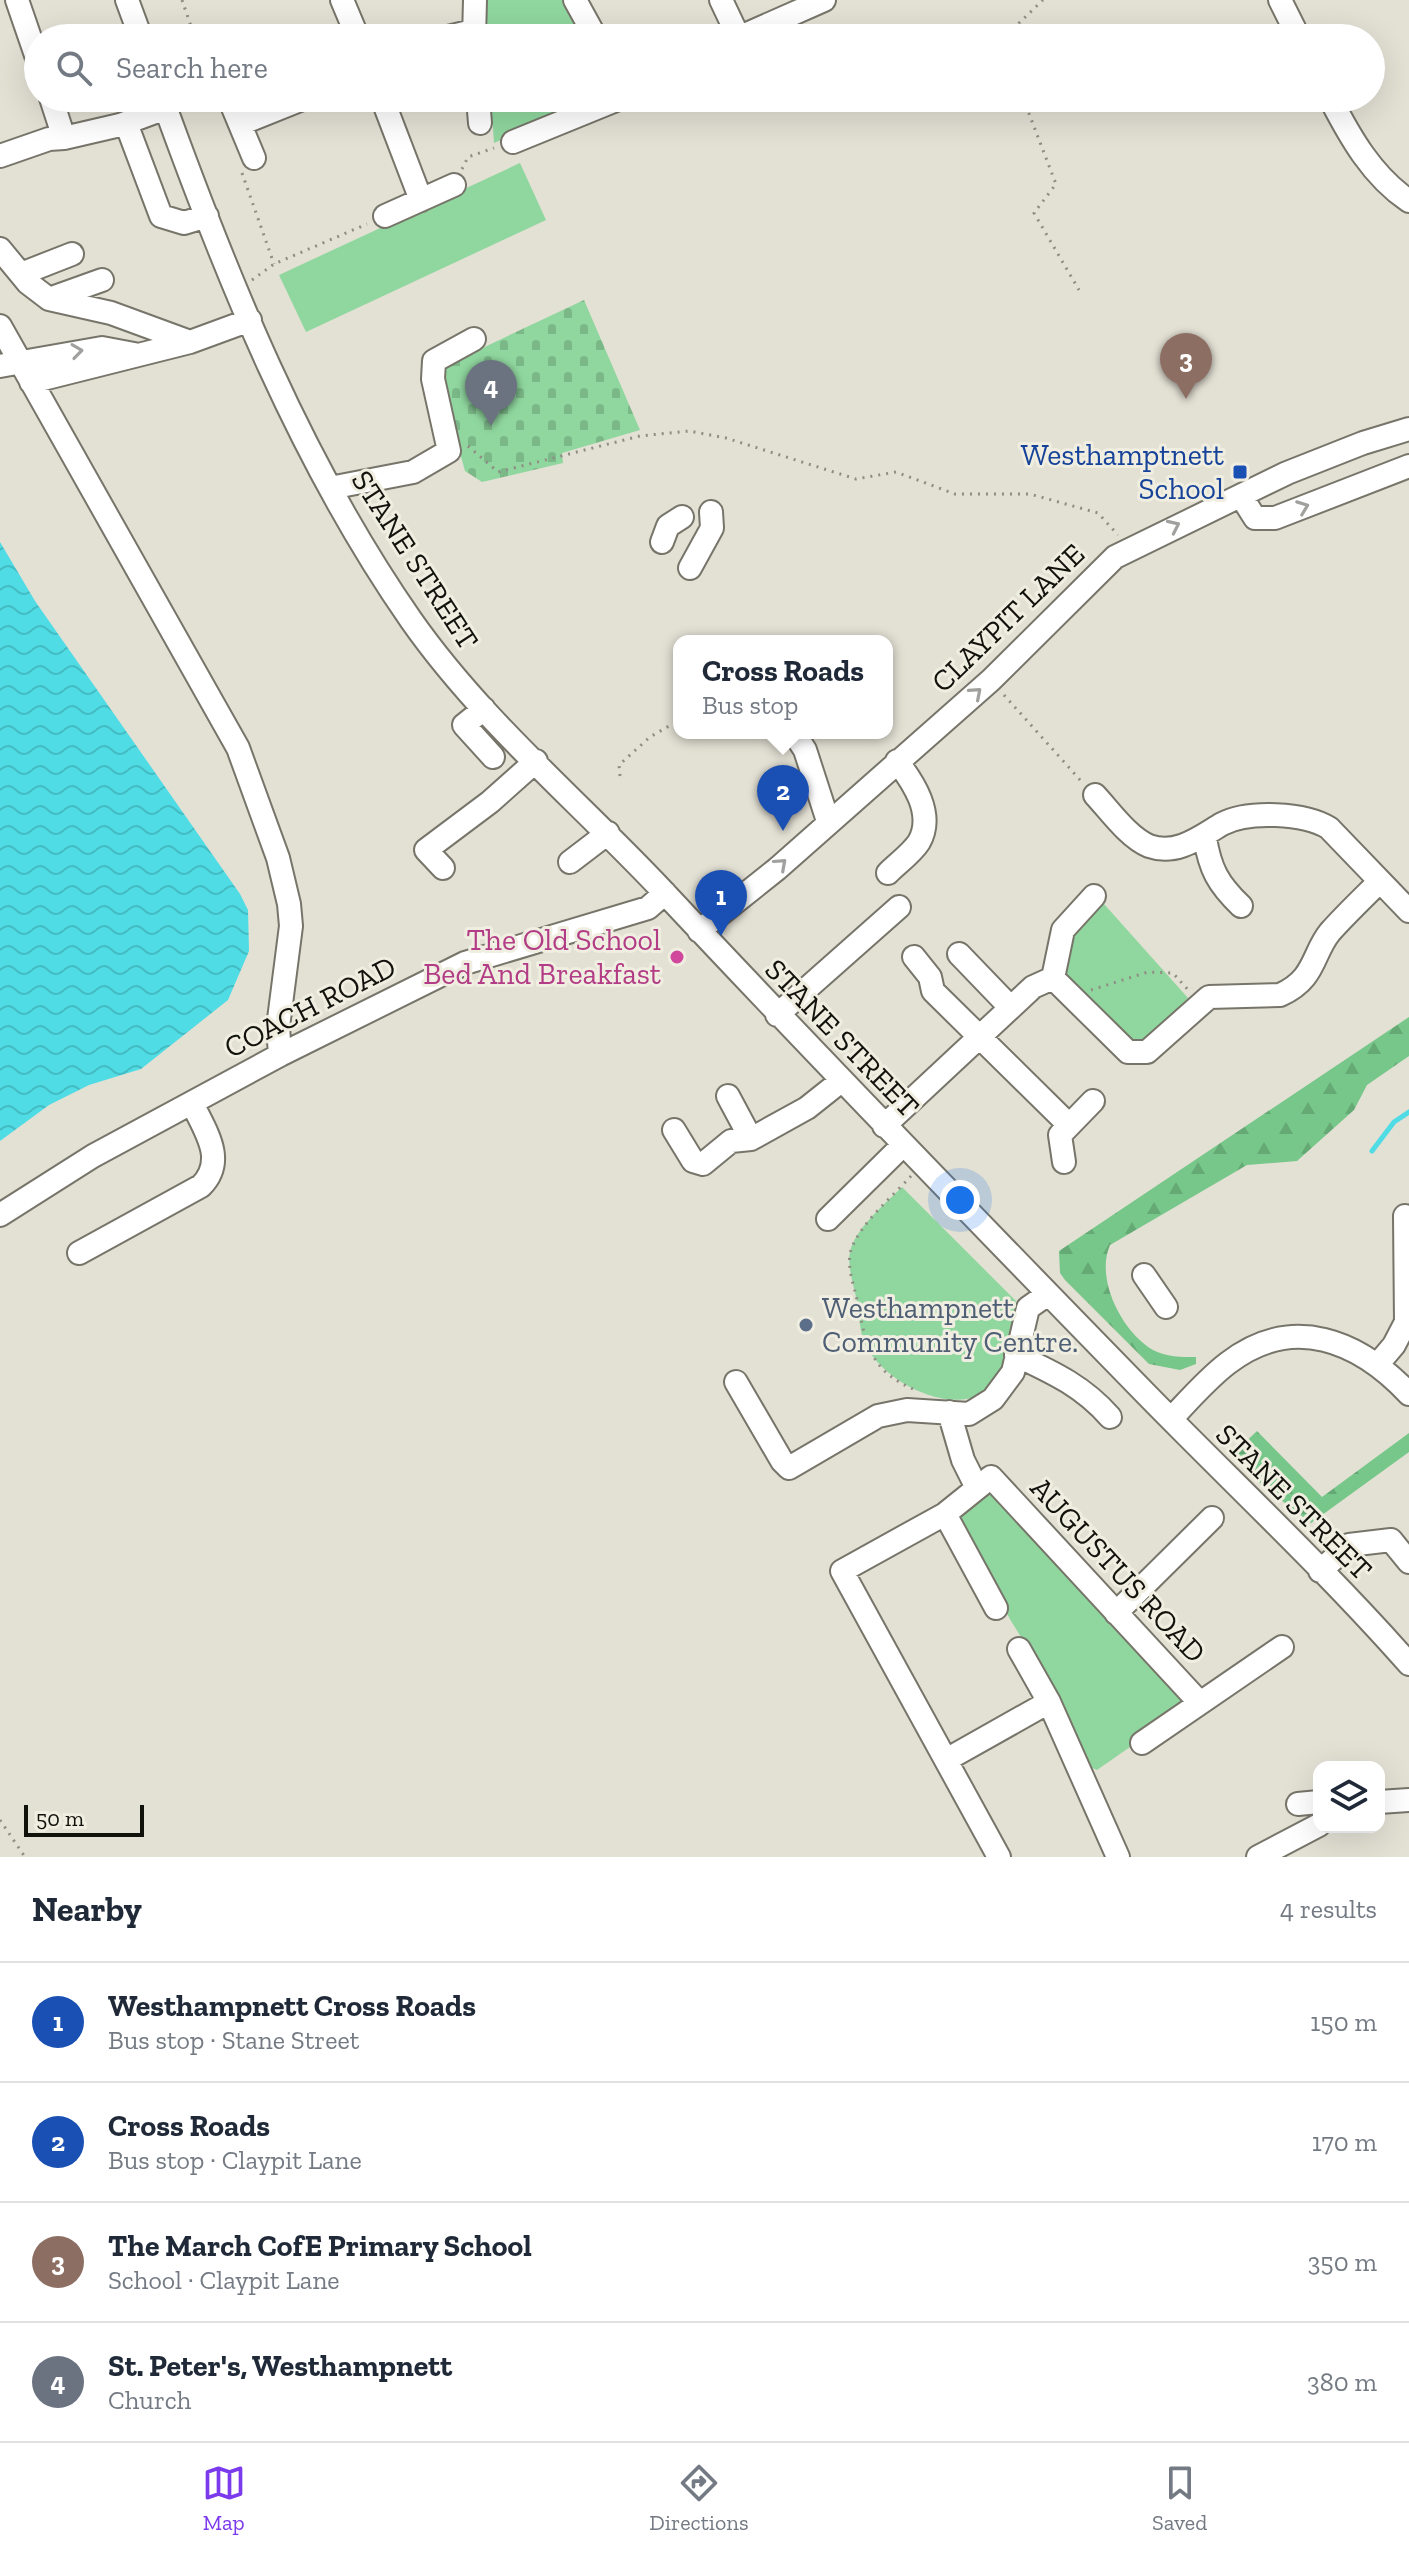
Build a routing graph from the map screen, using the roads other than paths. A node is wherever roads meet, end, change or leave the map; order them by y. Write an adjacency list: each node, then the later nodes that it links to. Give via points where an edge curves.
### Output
1 (17, 0): 9 (street)
2 (127, 0): 10 (street)
3 (342, 0): 11 (street)
4 (475, 0): 12 (street)
5 (575, 0): 13 (street)
6 (721, 0): 14 (street)
7 (824, 0): 15 (street)
8 (1280, 0): 16 (street)
9 (25, 24)
10 (136, 24)
11 (352, 24)
12 (474, 24)
13 (588, 24)
14 (732, 24)
15 (770, 24)
16 (1292, 24)
17 (56, 112): 29 (street)
18 (147, 112): 26 (street)
19 (167, 112): 36 (street, STANE STREET)
20 (235, 112): 28 (street)
21 (270, 112): 28 (street)
22 (387, 112): 34 (street)
23 (479, 112): 27 (street)
24 (587, 112): 30 (street)
25 (1338, 112): 35 (street, via 1366,159)
26 (126, 123): 29 (street); 36 (street, via 161,216 184,223)
27 (480, 123)
28 (240, 124): 32 (street)
29 (64, 138): 31 (street)
30 (513, 142)
31 (0, 156)
32 (248, 166)
33 (454, 185): 34 (street)
34 (421, 200): 37 (street)
35 (1409, 201)
36 (207, 216): 43 (street, STANE STREET)
37 (385, 216)
38 (0, 249): 40 (street)
39 (72, 254): 40 (street)
40 (21, 274): 42 (street)
41 (102, 280): 42 (street)
42 (49, 299): 46 (street, via 111,313)
43 (250, 320): 46 (street); 52 (street, STANE STREET)
44 (1, 329): 48 (street)
45 (474, 339): 52 (street, via 434,361 449,451 413,472)
46 (190, 342): 47 (street)
47 (135, 355): 48 (street, one-way to 47, via 102,348); 49 (street)
48 (10, 363): 49 (street)
49 (31, 382): 83 (street, via 238,748 289,904)
50 (1409, 429): 53 (street, CLAYPIT LANE, via 1363,443)
51 (1409, 466): 53 (street, one-way to 51, via 1255,518 1275,518)
52 (330, 488): 58 (street, STANE STREET, via 413,622)
53 (1241, 496): 62 (street, CLAYPIT LANE, one-way to 53, via 991,680 1115,557)
54 (711, 512): 57 (street, via 712,528)
55 (682, 517): 56 (street, via 668,526)
56 (662, 542)
57 (690, 568)
58 (484, 709): 60 (street, via 457,718); 61 (street, STANE STREET)
59 (798, 739): 64 (street)
60 (493, 757)
61 (536, 761): 65 (street, STANE STREET); 68 (street, via 426,850)
62 (897, 761): 64 (street, CLAYPIT LANE); 69 (street, via 921,796 921,835)
63 (1095, 795): 66 (street, via 1149,846 1172,849)
64 (828, 821): 76 (street, CLAYPIT LANE, one-way to 64)
65 (608, 833): 67 (street); 71 (street, STANE STREET)
66 (1205, 838): 70 (street, via 1224,823 1254,816 1317,820); 73 (street, via 1214,876)
67 (570, 862)
68 (443, 868)
69 (888, 873)
70 (1380, 881): 75 (street); 79 (street, via 1328,935 1316,964 1290,991 1209,997 1147,1052 1128,1052)
71 (665, 893): 76 (street, STANE STREET); 83 (street, COACH ROAD, via 648,908 465,963)
72 (1094, 896): 79 (street, via 1063,930)
73 (1241, 906)
74 (899, 907): 81 (street)
75 (1409, 911)
76 (699, 931): 81 (street, STANE STREET)
77 (959, 954): 80 (street)
78 (914, 957): 82 (street, via 930,977 933,991)
79 (1053, 978): 80 (street)
80 (1010, 1007): 82 (street)
81 (777, 1015): 84 (street, STANE STREET)
82 (979, 1037): 88 (street); 89 (street)
83 (280, 1055): 87 (street, COACH ROAD)
84 (841, 1081): 89 (street, STANE STREET); 91 (street, via 807,1108)
85 (728, 1096): 91 (street)
86 (1093, 1101): 88 (street)
87 (192, 1103): 94 (street, COACH ROAD, via 93,1156); 97 (street, via 213,1150 211,1176)
88 (1068, 1124): 93 (street, via 1060,1135)
89 (884, 1126): 92 (street, STANE STREET)
90 (674, 1130): 91 (street, via 700,1165)
91 (742, 1139)
92 (899, 1150): 96 (street); 99 (street, STANE STREET)
93 (1064, 1162)
94 (0, 1215)
95 (1405, 1216): 102 (street, via 1408,1314 1402,1334)
96 (828, 1219)
97 (79, 1253)
98 (1144, 1275): 100 (street)
99 (1048, 1294): 101 (street, via 1028,1308); 107 (street, STANE STREET)
100 (1166, 1307)
101 (1016, 1355): 105 (street, via 1013,1372 993,1399 969,1414); 106 (street, via 1070,1381)
102 (1378, 1364): 104 (street); 107 (street, via 1336,1342 1284,1338 1230,1362)
103 (736, 1382): 105 (street, via 789,1468 878,1416 907,1410)
104 (1409, 1394)
105 (949, 1412): 108 (street, AUGUSTUS ROAD, via 963,1460)
106 (1110, 1417)
107 (1171, 1419): 112 (street, STANE STREET)
108 (984, 1482): 109 (street); 114 (street, AUGUSTUS ROAD)
109 (945, 1514): 113 (street); 121 (street, via 842,1571)
110 (1212, 1518): 114 (street)
111 (1409, 1562): 112 (street, via 1391,1540 1349,1545)
112 (1320, 1571): 117 (street, STANE STREET)
113 (996, 1608)
114 (1116, 1613): 119 (street, AUGUSTUS ROAD)
115 (1282, 1647): 119 (street)
116 (1019, 1649): 118 (street)
117 (1409, 1664)
118 (1049, 1702): 121 (street); 126 (street)
119 (1200, 1703): 120 (street)
120 (1142, 1743)
121 (946, 1760): 125 (street)
122 (1409, 1800): 123 (street)
123 (1385, 1802)
124 (1313, 1828): 127 (street)
125 (999, 1857)
126 (1118, 1857)
127 (1258, 1857)

